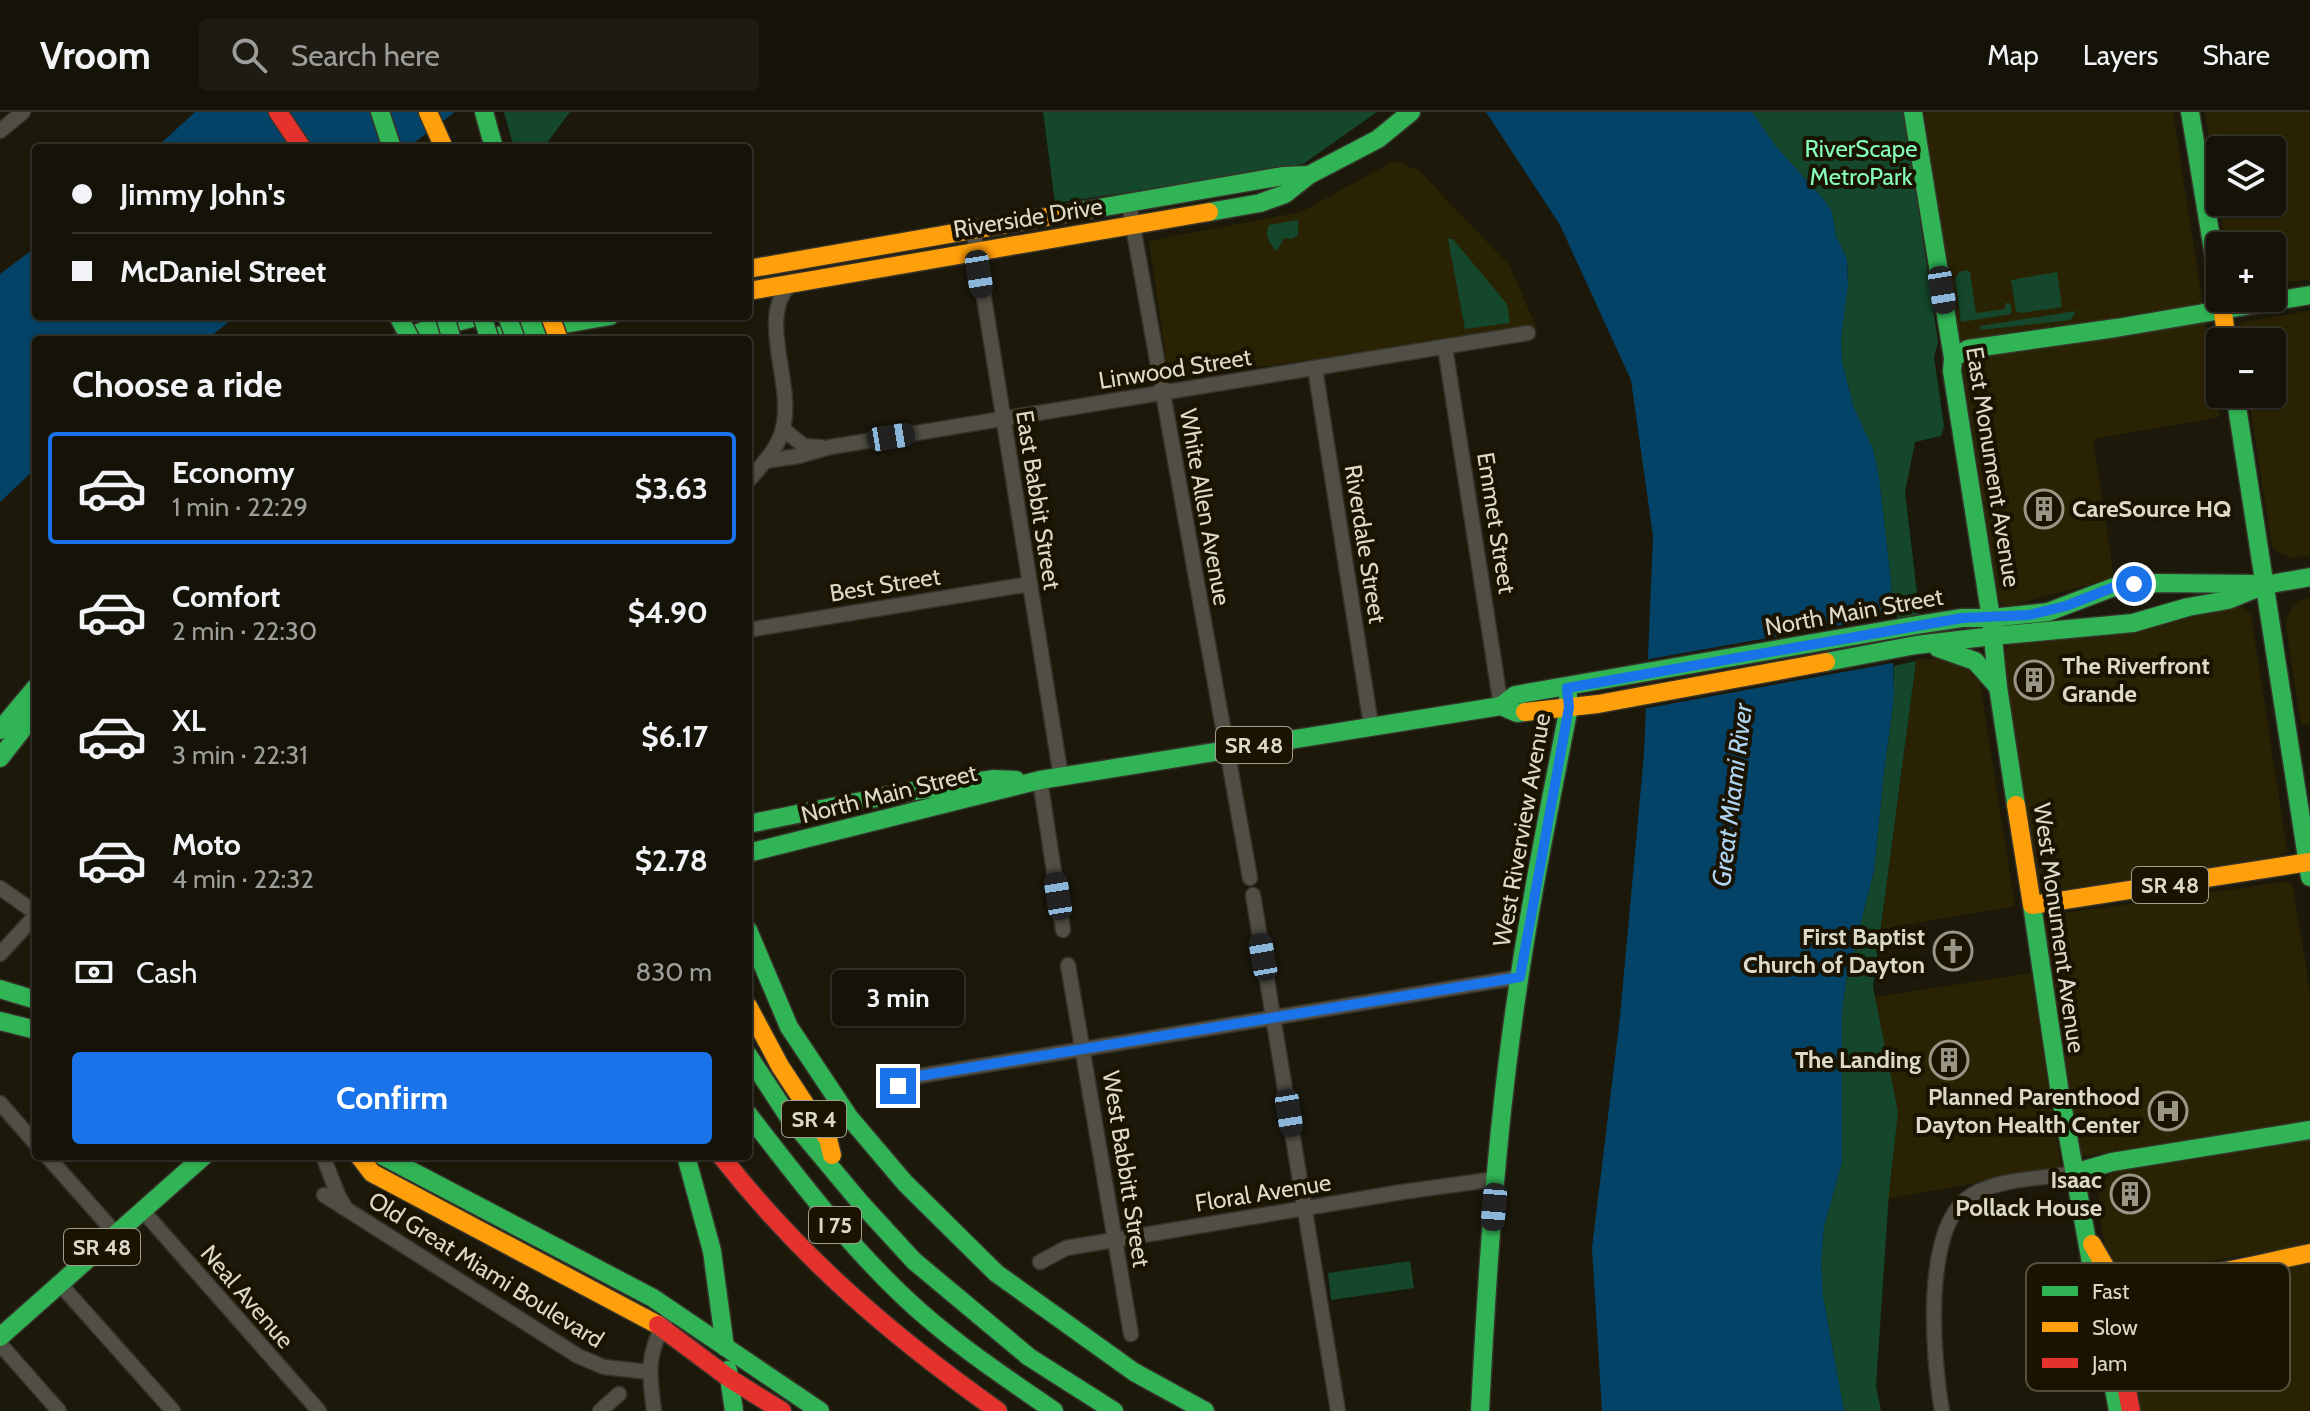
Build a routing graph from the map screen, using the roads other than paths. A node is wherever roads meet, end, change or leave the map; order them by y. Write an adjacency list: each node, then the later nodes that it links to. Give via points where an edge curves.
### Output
1 (23, 112): 11 (street)
2 (278, 112): 12 (main road)
3 (293, 112): 13 (main road)
4 (380, 112): 14 (main road)
5 (417, 112): 15 (main road)
6 (428, 112): 16 (main road)
7 (484, 112): 17 (main road)
8 (1411, 112): 18 (main road, Riverside Drive, via 1359,150)
9 (1913, 112): 36 (main road, East Monument Avenue)
10 (2190, 112): 22 (main road)
11 (0, 131)
12 (299, 144)
13 (310, 144)
14 (391, 144)
15 (427, 144)
16 (442, 144)
17 (493, 144)
18 (1309, 175): 19 (main road, Riverside Drive); 20 (main road, Riverside Drive, via 1285,194 1260,203)
19 (1129, 204): 20 (street, White Allen Avenue); 21 (main road, Riverside Drive)
20 (1132, 226): 23 (main road, Riverside Drive); 38 (street, White Allen Avenue)
21 (973, 229): 23 (street, East Babbit Street); 24 (main road, Riverside Drive)
22 (2210, 232)
23 (975, 250): 25 (main road, Riverside Drive); 40 (street, East Babbit Street)
24 (752, 268)
25 (790, 285): 26 (main road, Riverside Drive); 41 (street, via 775,310 787,397)
26 (752, 290)
27 (2310, 295): 28 (main road)
28 (2286, 296)
29 (2206, 303): 36 (main road, via 1968,349)
30 (465, 320): 33 (main road)
31 (588, 320): 34 (main road)
32 (1528, 333): 35 (street, Linwood Street)
33 (411, 336)
34 (501, 336)
35 (1445, 347): 37 (street, Linwood Street); 54 (street, Emmet Street)
36 (1953, 358): 48 (main road, East Monument Avenue)
37 (1315, 368): 38 (street, Linwood Street); 57 (street, Riverdale Street)
38 (1162, 393): 40 (street, Linwood Street); 59 (street, White Allen Avenue)
39 (2237, 408): 47 (main road)
40 (1003, 419): 42 (street, Linwood Street); 46 (street, East Babbit Street)
41 (783, 429): 42 (street, Linwood Street, via 804,446); 43 (street)
42 (830, 447): 43 (street, Linwood Street)
43 (765, 461): 44 (street)
44 (752, 476)
45 (2310, 577): 47 (main road, North Main Street)
46 (1030, 584): 49 (street, Best Street); 61 (street, East Babbit Street)
47 (2265, 585): 48 (main road, North Main Street, via 2228,600 2133,623); 48 (main road, North Main Street, via 2114,587); 65 (main road)
48 (1992, 627): 50 (main road, North Main Street); 51 (main road, East Monument Avenue); 52 (main road, North Main Street / SR 48, via 1962,618)
49 (752, 629)
50 (1919, 645): 51 (main road, SR 48, via 1962,654); 55 (main road, North Main Street / SR 48)
51 (1998, 687): 69 (main road, West Monument Avenue)
52 (1567, 688): 54 (main road, North Main Street / SR 48, via 1515,695); 55 (main road, West Riverview Avenue)
53 (32, 692): 58 (main road)
54 (1501, 706): 55 (main road, North Main Street / SR 48, via 1517,713); 57 (main road, North Main Street / SR 48)
55 (1569, 707): 76 (main road, West Riverview Avenue)
56 (32, 717): 60 (main road)
57 (1371, 725): 59 (main road, North Main Street / SR 48)
58 (0, 730)
59 (1226, 749): 61 (main road, North Main Street / SR 48); 66 (street, White Allen Avenue)
60 (0, 758)
61 (1061, 777): 62 (main road, North Main Street / SR 48)
62 (1040, 780): 63 (main road, North Main Street / SR 48, via 994,779); 64 (main road, North Main Street / SR 48); 72 (street)
63 (752, 823)
64 (752, 852)
65 (2309, 867): 69 (main road, SR 48)
66 (1250, 878)
67 (0, 888): 70 (street)
68 (1253, 895): 80 (street)
69 (2032, 905): 97 (main road, West Monument Avenue)
70 (32, 911)
71 (32, 918): 74 (street)
72 (1063, 930)
73 (752, 941): 135 (main road, via 789,1027 849,1117 905,1183 996,1273 1134,1372)
74 (0, 954)
75 (1068, 965): 83 (street, West Babbitt Street)
76 (1520, 977): 80 (street); 99 (main road, West Riverview Avenue)
77 (0, 989): 78 (main road)
78 (32, 999)
79 (752, 1014): 98 (main road, SR 4, via 828,1139)
80 (1274, 1018): 83 (street); 101 (street)
81 (0, 1021): 82 (main road)
82 (32, 1029)
83 (1084, 1049): 85 (street, via 919,1076); 106 (street, West Babbitt Street)
84 (752, 1061): 98 (main road, I 75, via 788,1116)
85 (898, 1086)
86 (0, 1103): 89 (street)
87 (752, 1119): 133 (main road, I 75, via 825,1214 903,1296 967,1351)
88 (2310, 1130): 97 (main road, via 2112,1162)
89 (32, 1139)
90 (51, 1160): 105 (street)
91 (200, 1160): 102 (main road, SR 48)
92 (325, 1160): 103 (street, Old Great Miami Boulevard)
93 (363, 1160): 114 (main road, via 372,1173)
94 (391, 1160): 113 (main road)
95 (687, 1160): 118 (main road, via 712,1251)
96 (724, 1160): 132 (main road, via 797,1248 860,1308)
97 (2074, 1173): 104 (main road, West Monument Avenue); 138 (street, via 1990,1187 1955,1208 1941,1242 1935,1308)
98 (838, 1176): 134 (main road, I 75, via 914,1261 1029,1357)
99 (1496, 1179): 101 (street, Floral Avenue); 137 (main road, West Riverview Avenue)
100 (324, 1195): 103 (street, Old Great Miami Boulevard)
101 (1305, 1208): 106 (street, Floral Avenue); 136 (street)
102 (143, 1211): 105 (main road, SR 48); 126 (street, Neal Avenue)
103 (348, 1211): 119 (street, Old Great Miami Boulevard, via 578,1356 604,1367)
104 (2085, 1231): 109 (main road, West Monument Avenue); 110 (main road)
105 (116, 1234): 112 (main road, SR 48)
106 (1115, 1239): 108 (street, Floral Avenue, via 1066,1248); 115 (street, West Babbitt Street)
107 (2310, 1253): 111 (main road)
108 (1040, 1262)
109 (2091, 1263)
110 (2103, 1263)
111 (2253, 1263)
112 (60, 1284): 116 (main road, SR 48); 125 (street)
113 (672, 1309): 114 (street); 118 (main road)
114 (662, 1327): 119 (street, via 652,1347); 120 (main road)
115 (1131, 1334)
116 (0, 1337)
117 (0, 1344): 124 (street)
118 (725, 1347): 120 (main road); 131 (main road)
119 (649, 1372): 128 (street)
120 (729, 1378): 129 (main road); 130 (main road)
121 (2114, 1391): 139 (main road, West Monument Avenue)
122 (2127, 1391): 140 (main road)
123 (619, 1394): 127 (street)
124 (59, 1411)
125 (173, 1411)
126 (319, 1411)
127 (600, 1411)
128 (654, 1411)
129 (734, 1411)
130 (782, 1411)
131 (820, 1411)
132 (998, 1411)
133 (1054, 1411)
134 (1114, 1411)
135 (1205, 1411)
136 (1338, 1411)
137 (1480, 1411)
138 (1942, 1411)
139 (2118, 1411)
140 (2131, 1411)

